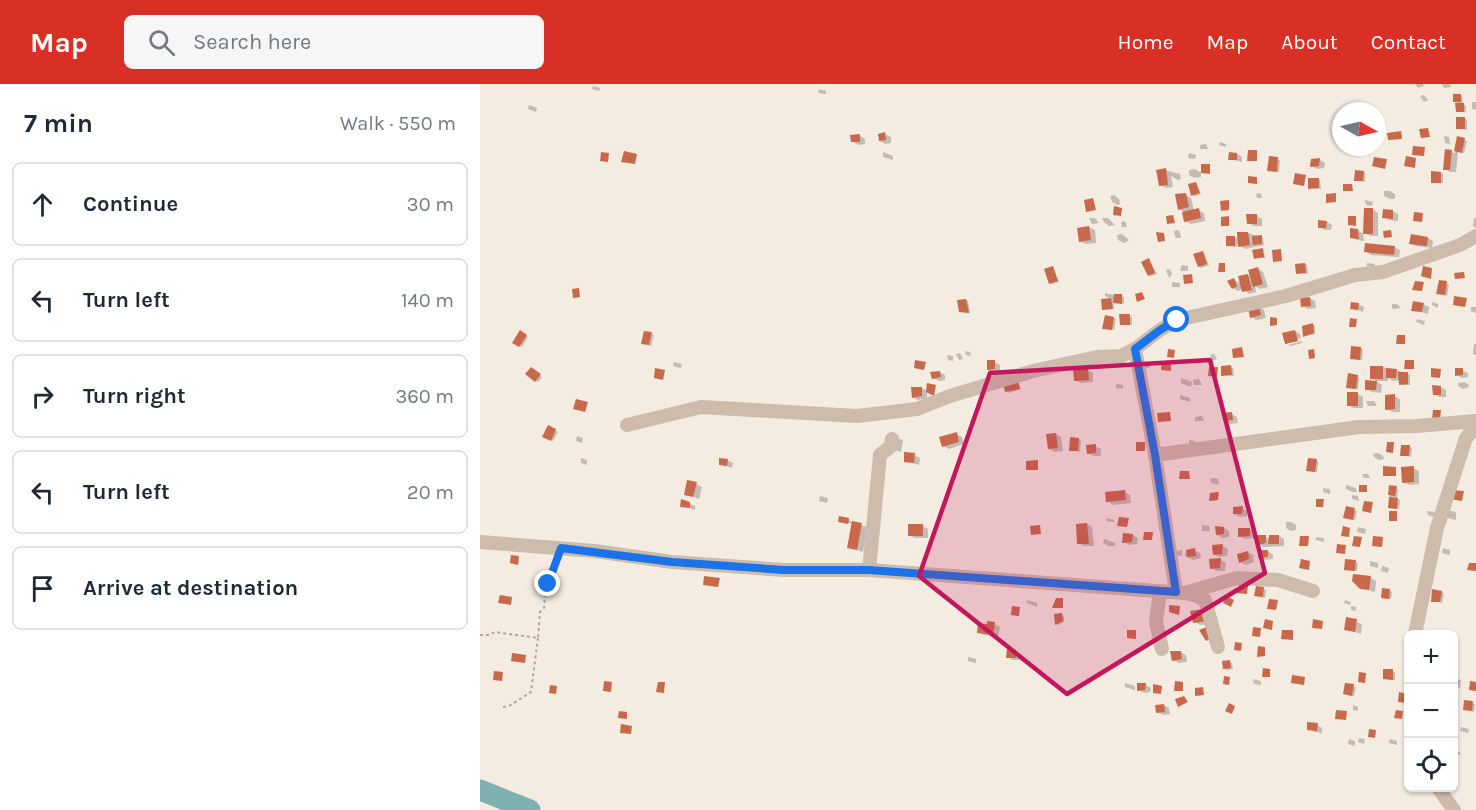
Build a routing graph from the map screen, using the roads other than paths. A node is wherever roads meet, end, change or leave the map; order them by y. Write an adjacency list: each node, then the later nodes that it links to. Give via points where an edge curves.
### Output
1 (1476, 236): 2 (street, via 1383,272 1355,275 1286,296 1177,320)
2 (1135, 349): 4 (street, via 1121,356 1097,357 1033,371 916,409 857,416 701,406); 6 (street)
3 (1474, 423): 6 (street, via 1359,427); 12 (street, via 1437,528)
4 (627, 425)
5 (892, 439): 8 (street, via 891,446 880,455)
6 (1155, 455): 11 (street)
7 (480, 542): 8 (street, via 672,562 784,570)
8 (869, 570): 10 (street)
9 (1313, 591): 11 (street, via 1278,580 1237,578)
10 (1160, 592): 11 (street); 14 (street, via 1156,622)
11 (1180, 592): 13 (street, via 1205,600)
12 (1415, 630)
13 (1218, 647)
14 (1162, 649)
15 (1441, 792): 16 (street)
16 (1454, 810)

